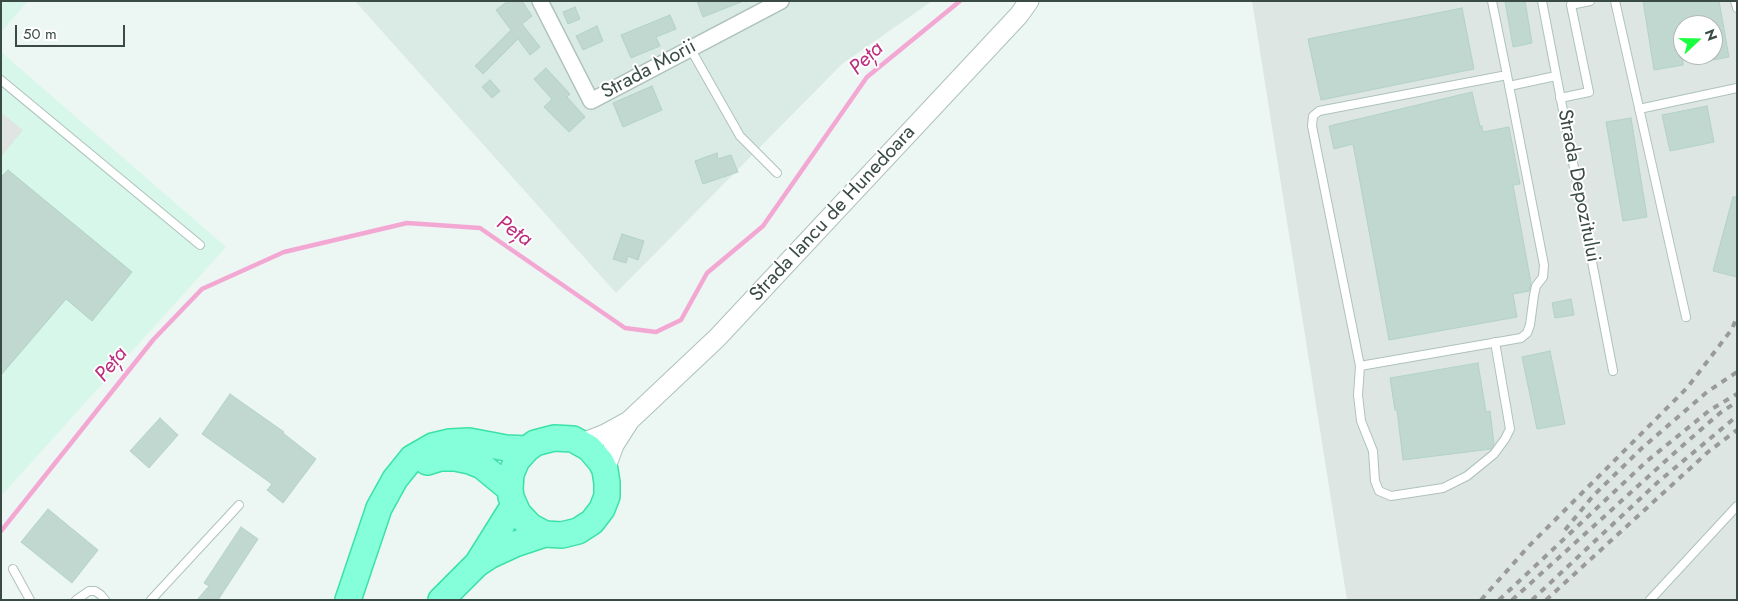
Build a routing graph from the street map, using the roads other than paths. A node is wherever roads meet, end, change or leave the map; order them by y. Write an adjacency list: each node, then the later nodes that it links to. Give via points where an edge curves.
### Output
1 (540, 1): 10 (street, Strada Morii, via 591,101)
2 (780, 1): 10 (street, Strada Morii)
3 (1029, 1): 24 (street, Strada Iancu de Hunedoara, via 718,338)
4 (1492, 1): 11 (lane)
5 (1542, 1): 12 (lane, Strada Depozitului)
6 (1590, 1): 16 (lane, via 1571,5 1589,92)
7 (1615, 1): 17 (lane)
8 (1735, 1): 9 (lane)
9 (1737, 8)
10 (690, 48): 18 (lane, via 740,136)
11 (1507, 75): 14 (lane); 22 (lane, via 1319,111 1313,116 1312,126)
12 (1556, 76): 14 (lane); 16 (lane, Strada Depozitului)
13 (1, 80): 19 (lane)
14 (1509, 86): 21 (lane, via 1544,265 1543,277 1536,286 1527,333 1521,338)
15 (1737, 88): 17 (lane)
16 (1560, 98): 23 (lane, Strada Depozitului)
17 (1639, 109): 20 (lane)
18 (776, 173)
19 (200, 245)
20 (1686, 317)
21 (1495, 342): 22 (lane); 22 (lane, via 1510,429 1494,454 1467,476 1443,488 1391,496 1379,491 1373,452 1361,421 1358,395)
22 (1360, 366)
23 (1613, 372)
24 (630, 420): 25 (street, Strada Iancu de Hunedoara); 27 (street, Strada Iancu de Hunedoara, via 614,445)
25 (582, 443): 26 (highway, via 554,438); 27 (highway, via 596,454)
26 (527, 449): 28 (highway, via 469,441 450,442 433,446 417,455); 29 (highway, via 511,474)
27 (605, 470): 32 (highway, via 606,496 602,509 592,522 562,536)
28 (394, 480): 29 (highway, via 414,467 440,458 455,458 482,466); 39 (highway, via 379,508)
29 (512, 497): 32 (highway, via 523,520); 33 (highway)
30 (240, 505): 38 (lane)
31 (1737, 506): 41 (lane)
32 (546, 534): 33 (highway, via 504,549)
33 (477, 564): 40 (highway)
34 (13, 569): 35 (lane)
35 (30, 600)
36 (76, 600): 37 (lane, via 89,591 95,591)
37 (105, 600)
38 (151, 600)
39 (348, 600)
40 (441, 600)
41 (1650, 600)

